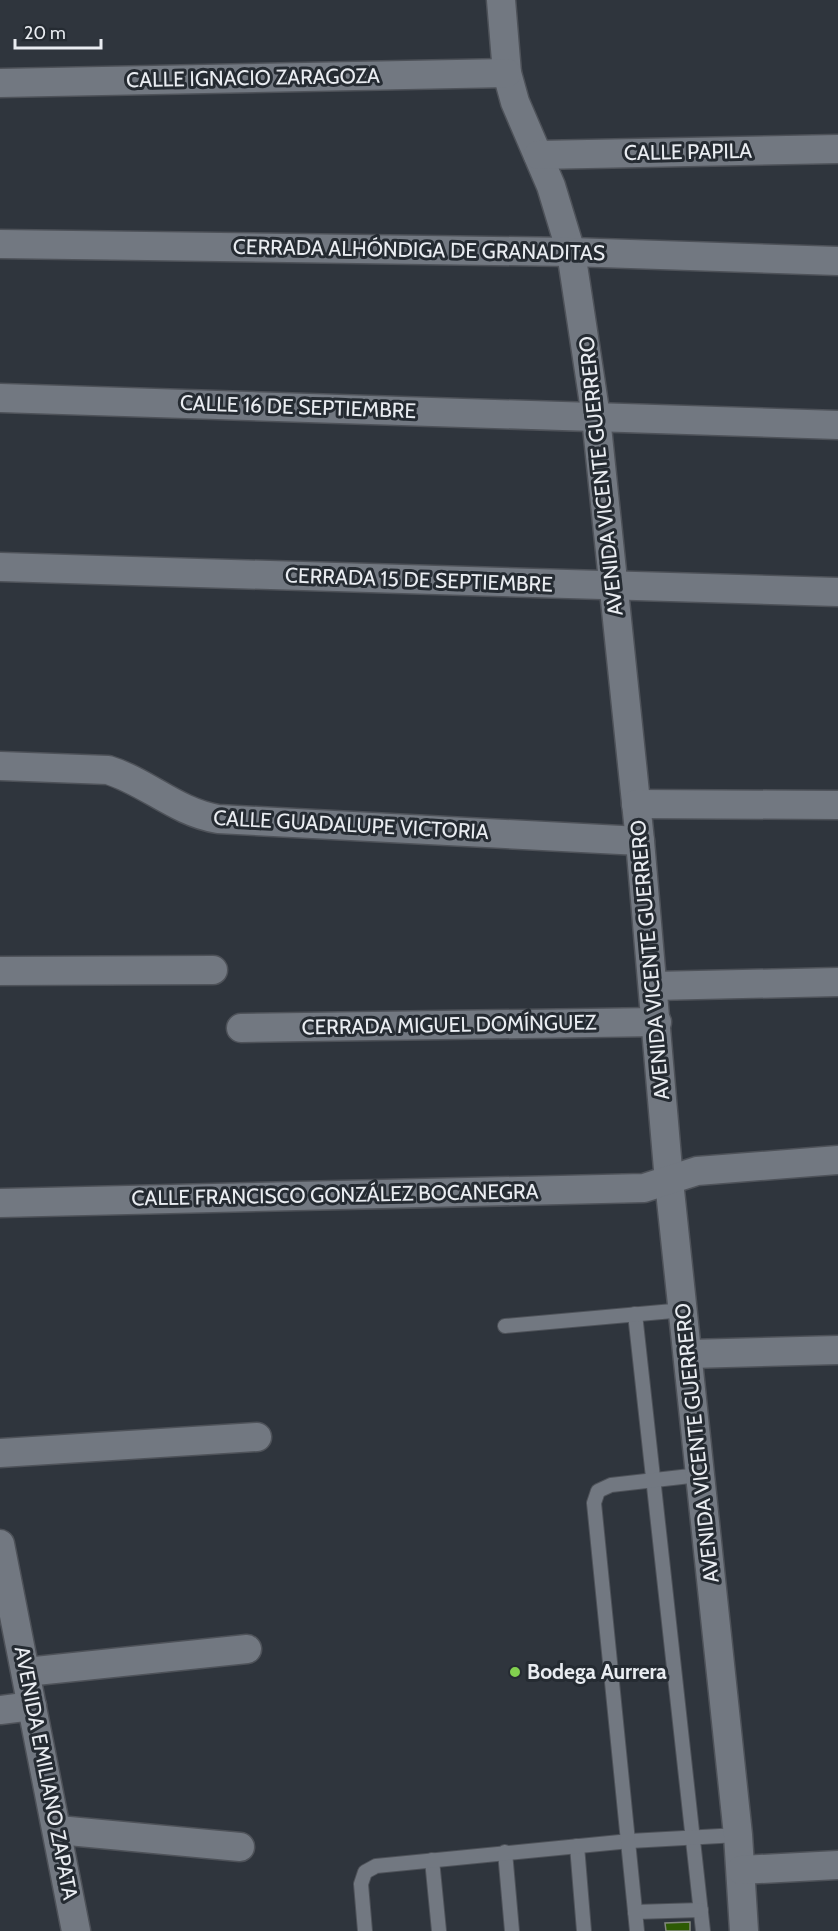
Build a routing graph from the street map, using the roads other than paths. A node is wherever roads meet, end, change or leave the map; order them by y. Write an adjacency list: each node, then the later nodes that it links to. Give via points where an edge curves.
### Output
1 (501, 0): 2 (street, AVENIDA VICENTE GUERRERO)
2 (507, 73): 3 (street, CALLE IGNACIO ZARAGOZA); 5 (street, AVENIDA VICENTE GUERRERO)
3 (0, 83)
4 (838, 149): 5 (street, CALLE PAPILA)
5 (538, 155): 7 (street, AVENIDA VICENTE GUERRERO)
6 (0, 244): 7 (street, CERRADA ALHÓNDIGA DE GRANADITAS)
7 (571, 252): 8 (street, CERRADA ALHÓNDIGA DE GRANADITAS); 10 (street, AVENIDA VICENTE GUERRERO)
8 (838, 261)
9 (0, 398): 10 (street, CALLE 16 DE SEPTIEMBRE)
10 (596, 417): 11 (street, CALLE 16 DE SEPTIEMBRE); 13 (street, AVENIDA VICENTE GUERRERO)
11 (838, 425)
12 (0, 567): 13 (street, CERRADA 15 DE SEPTIEMBRE)
13 (614, 586): 14 (street, CERRADA 15 DE SEPTIEMBRE); 16 (street, AVENIDA VICENTE GUERRERO)
14 (838, 592)
15 (0, 766): 18 (street, CALLE GUADALUPE VICTORIA, via 108,770 184,810 218,819)
16 (636, 804): 17 (street); 18 (street, AVENIDA VICENTE GUERRERO)
17 (838, 805)
18 (640, 841): 22 (street, AVENIDA VICENTE GUERRERO)
19 (213, 970): 20 (street)
20 (0, 971)
21 (838, 982): 22 (street)
22 (654, 986): 23 (street, AVENIDA VICENTE GUERRERO)
23 (657, 1022): 24 (street, CERRADA MIGUEL DOMÍNGUEZ); 26 (street, AVENIDA VICENTE GUERRERO)
24 (241, 1028)
25 (838, 1160): 26 (street, CALLE FRANCISCO GONZÁLEZ BOCANEGRA, via 697,1171)
26 (669, 1180): 27 (street, CALLE FRANCISCO GONZÁLEZ BOCANEGRA, via 644,1188); 28 (street, AVENIDA VICENTE GUERRERO)
27 (0, 1203)
28 (684, 1310): 29 (lane); 32 (street, AVENIDA VICENTE GUERRERO)
29 (635, 1314): 30 (lane); 36 (lane)
30 (505, 1326)
31 (838, 1350): 32 (street)
32 (689, 1354): 35 (street, AVENIDA VICENTE GUERRERO)
33 (257, 1437): 34 (street)
34 (0, 1453)
35 (699, 1475): 36 (lane); 43 (street, AVENIDA VICENTE GUERRERO)
36 (654, 1480): 44 (lane); 45 (lane, via 603,1488 594,1503)
37 (0, 1544): 39 (street, AVENIDA EMILIANO ZAPATA)
38 (247, 1649): 39 (street)
39 (26, 1672): 40 (street, AVENIDA EMILIANO ZAPATA)
40 (32, 1706): 41 (street); 42 (street, AVENIDA EMILIANO ZAPATA)
41 (0, 1710)
42 (58, 1830): 47 (street); 54 (street, AVENIDA EMILIANO ZAPATA)
43 (738, 1835): 44 (lane); 51 (street, AVENIDA VICENTE GUERRERO)
44 (693, 1836): 45 (lane); 52 (lane)
45 (630, 1841): 46 (lane); 53 (lane)
46 (577, 1846): 48 (lane); 58 (lane)
47 (240, 1847)
48 (505, 1852): 49 (lane); 57 (lane)
49 (432, 1860): 55 (lane, via 376,1866 365,1872 361,1884); 56 (lane)
50 (838, 1865): 51 (street)
51 (741, 1870): 61 (street, AVENIDA VICENTE GUERRERO)
52 (701, 1910): 53 (lane); 60 (lane)
53 (635, 1912): 59 (lane)
54 (76, 1931)
55 (365, 1931)
56 (439, 1931)
57 (512, 1931)
58 (584, 1931)
59 (637, 1931)
60 (703, 1931)
61 (744, 1931)

